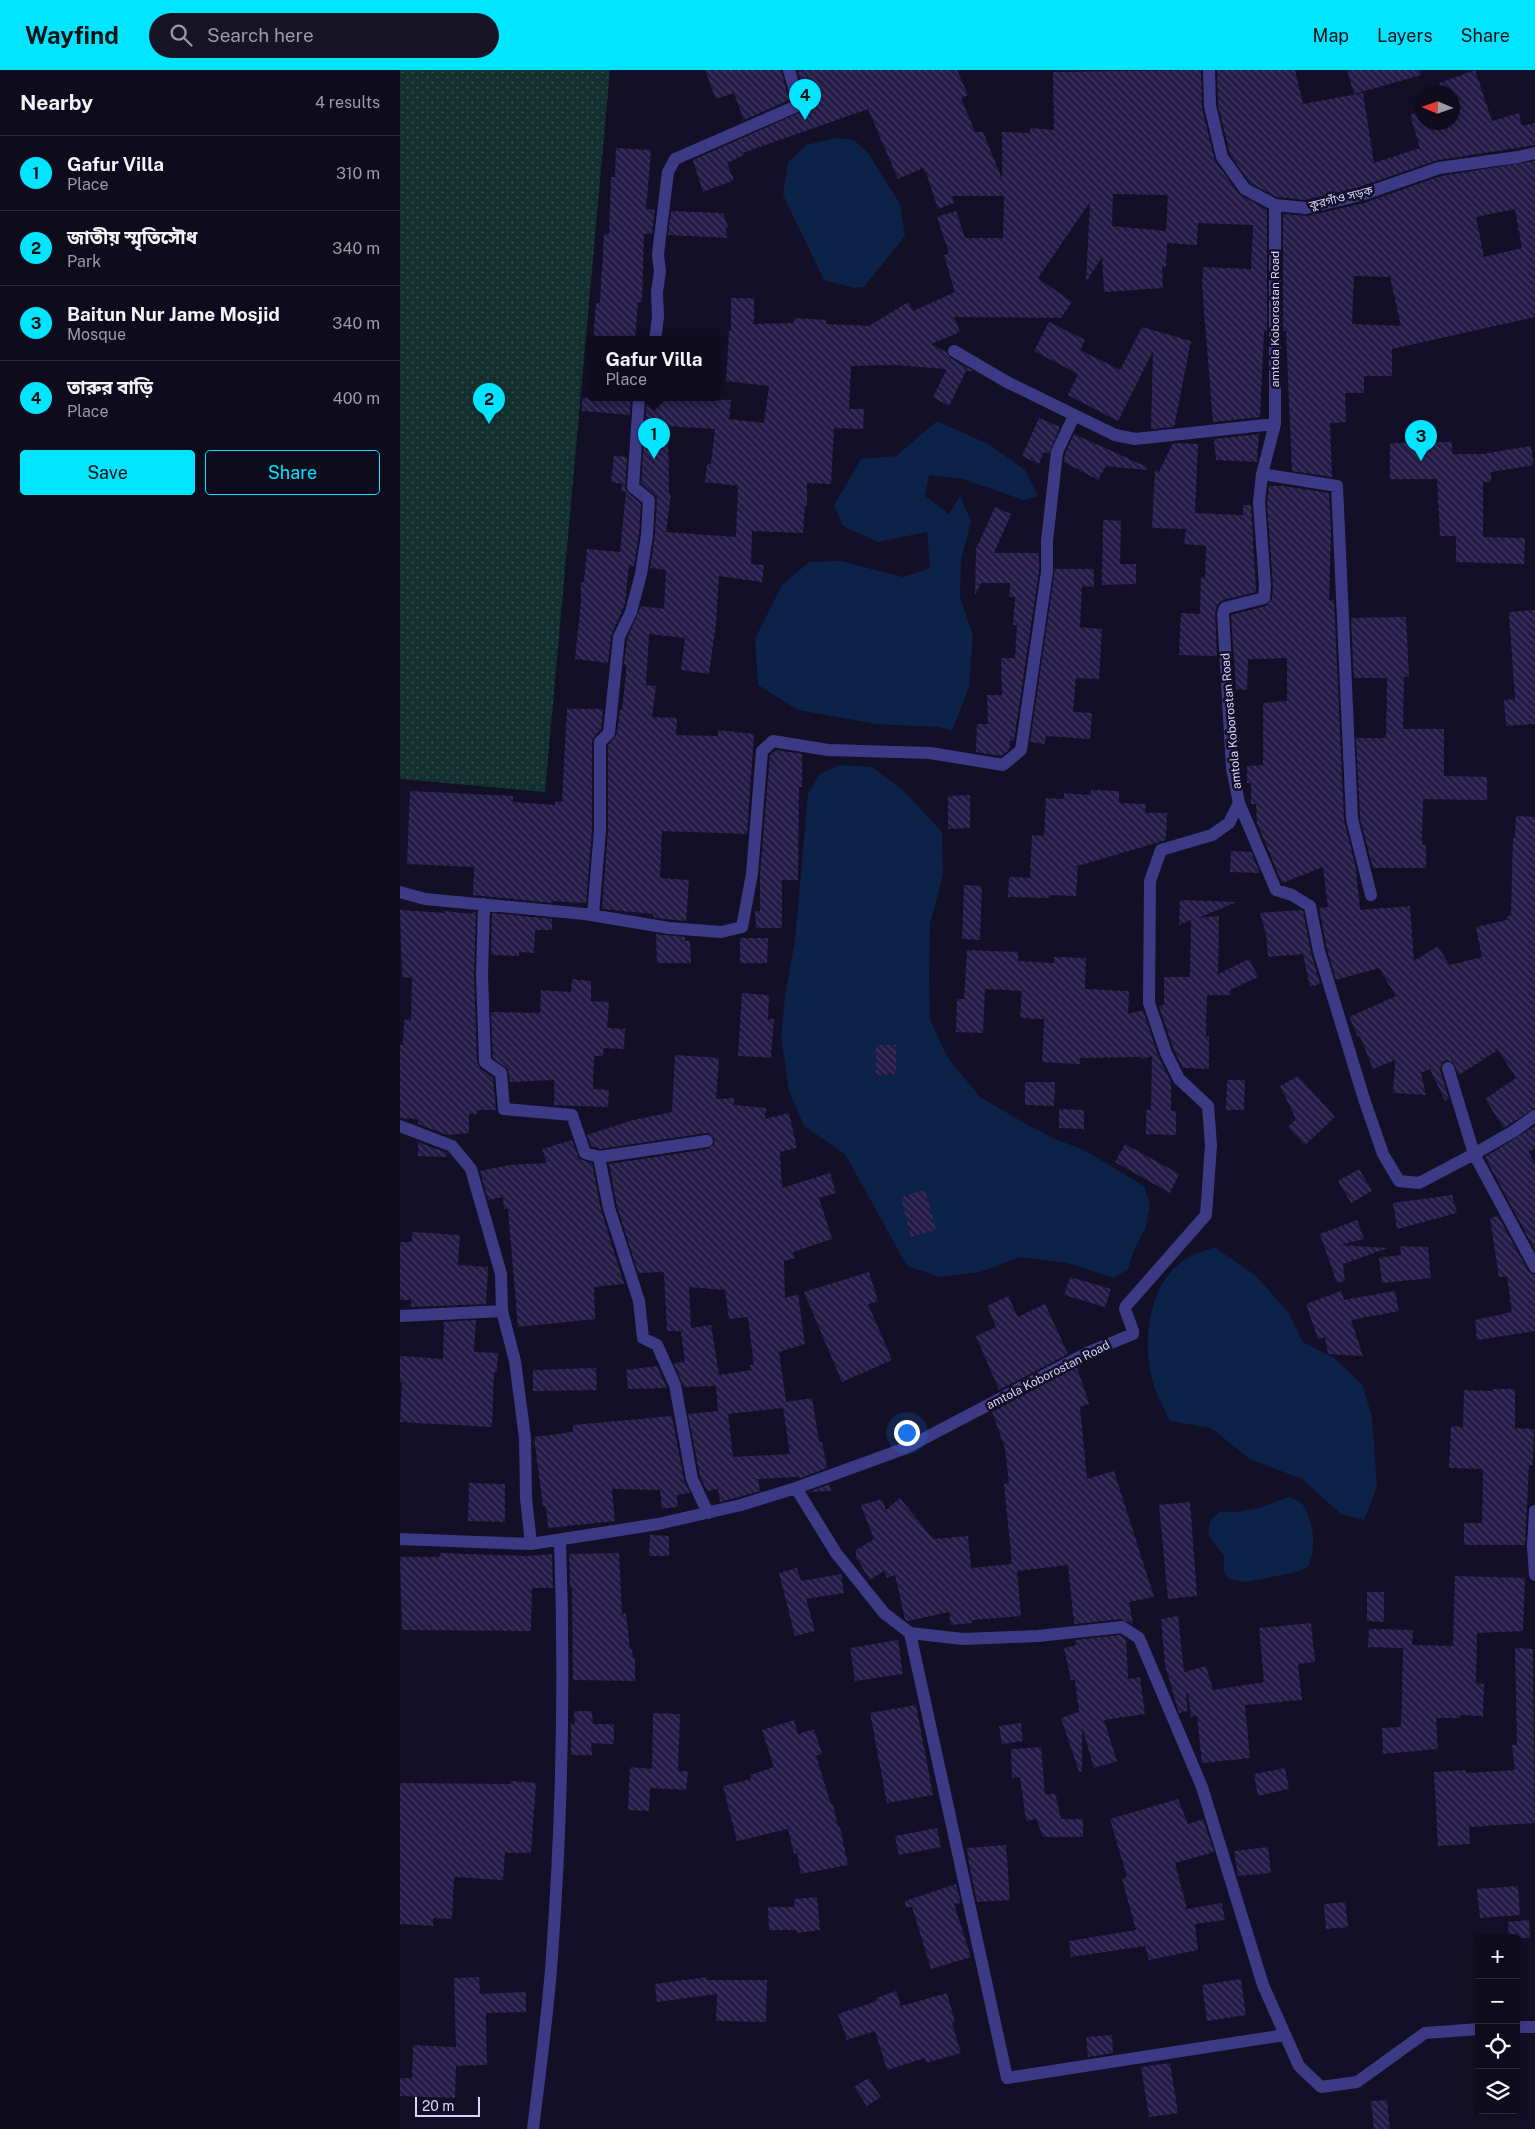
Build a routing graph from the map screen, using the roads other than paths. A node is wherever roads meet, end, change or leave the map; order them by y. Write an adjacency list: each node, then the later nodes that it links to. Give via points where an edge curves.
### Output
1 (789, 70): 5 (street, via 799,105 675,159 668,172 658,256)
2 (1209, 70): 4 (street, কুরগাঁও সড়ক, via 1210,106 1222,157 1245,189)
3 (1535, 153): 4 (street, কুরগাঁও সড়ক, via 1439,168 1361,195 1306,208)
4 (1275, 205): 9 (street, amtola Koborostan Road)
5 (656, 336)
6 (954, 351): 8 (street)
7 (639, 401): 15 (street, via 633,486 649,500 647,536 631,612 619,637 609,733 600,742 600,830)
8 (1074, 416): 9 (street, via 1115,435 1135,439); 15 (street, via 1057,452 1047,540 1047,572 1021,750 1003,765 930,753 828,750 773,741 762,751 752,874 742,927 721,932 669,928)
9 (1275, 424): 10 (street, amtola Koborostan Road)
10 (1262, 474): 11 (street, amtola Koborostan Road, via 1259,502 1264,598 1226,608 1223,614 1232,768); 13 (street, via 1337,486 1352,819)
11 (1238, 803): 20 (street, via 1276,890 1310,906 1319,951 1364,1099 1383,1154 1399,1181 1419,1183); 25 (street, amtola Koborostan Road, via 1229,823 1212,835 1161,850 1150,881 1148,1003 1179,1079 1208,1106 1212,1144 1206,1215 1126,1306 1133,1334 1089,1352 906,1448)
12 (400, 892): 14 (street, via 425,899)
13 (1371, 895)
14 (484, 904): 15 (street); 21 (street, via 485,1062 501,1073 504,1109 572,1115 585,1153)
15 (593, 915)
16 (1448, 1068): 20 (street)
17 (1535, 1116): 20 (street)
18 (400, 1126): 23 (street, via 452,1146 471,1169 501,1274)
19 (707, 1141): 21 (street)
20 (1474, 1154): 22 (street)
21 (599, 1157): 27 (street, via 609,1208 639,1301 643,1338 656,1345 675,1385 692,1480)
22 (1535, 1267)
23 (502, 1311): 24 (street); 30 (street, via 515,1361 524,1428)
24 (400, 1316)
25 (796, 1488): 27 (street); 32 (street, via 842,1561 884,1612)
26 (1535, 1511): 31 (street)
27 (708, 1512): 29 (street)
28 (400, 1539): 30 (street)
29 (560, 1540): 30 (street); 37 (street, via 562,1776 552,1957)
30 (531, 1544)
31 (1535, 1575)
32 (910, 1633): 36 (street, via 963,1639 1063,1634 1122,1627 1139,1638 1202,1787 1263,1986); 36 (street, via 1007,2078)
33 (1520, 2027): 34 (street)
34 (1535, 2027)
35 (1475, 2029): 36 (street, via 1426,2033 1357,2082 1321,2087 1299,2066)
36 (1285, 2035)
37 (534, 2129)

